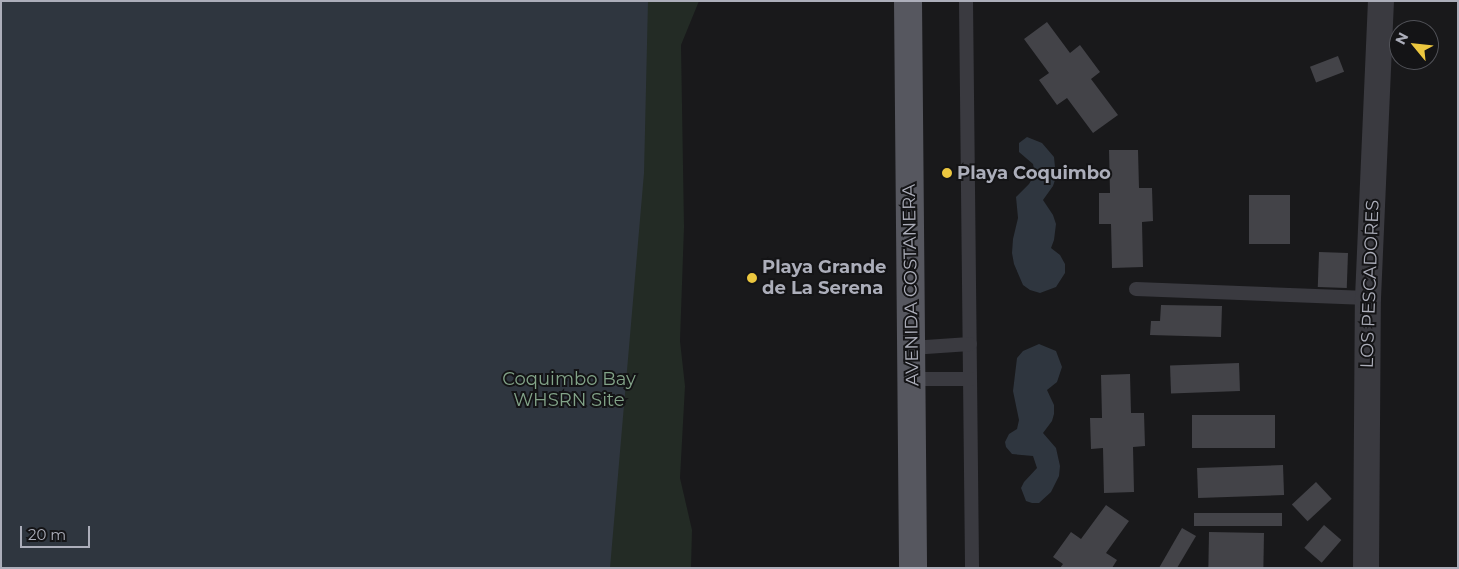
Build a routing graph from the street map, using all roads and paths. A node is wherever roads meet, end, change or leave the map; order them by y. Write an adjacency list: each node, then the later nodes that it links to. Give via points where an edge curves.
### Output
1 (908, 1): 7 (main road, AVENIDA COSTANERA)
2 (966, 1): 6 (lane)
3 (1381, 1): 5 (street, LOS PESCADORES)
4 (1136, 289): 5 (lane)
5 (1368, 298): 12 (street, LOS PESCADORES)
6 (970, 344): 7 (lane); 9 (lane)
7 (911, 348): 8 (main road, AVENIDA COSTANERA)
8 (911, 379): 9 (lane); 10 (main road, AVENIDA COSTANERA)
9 (970, 379): 11 (lane)
10 (913, 568)
11 (972, 568)
12 (1366, 568)

